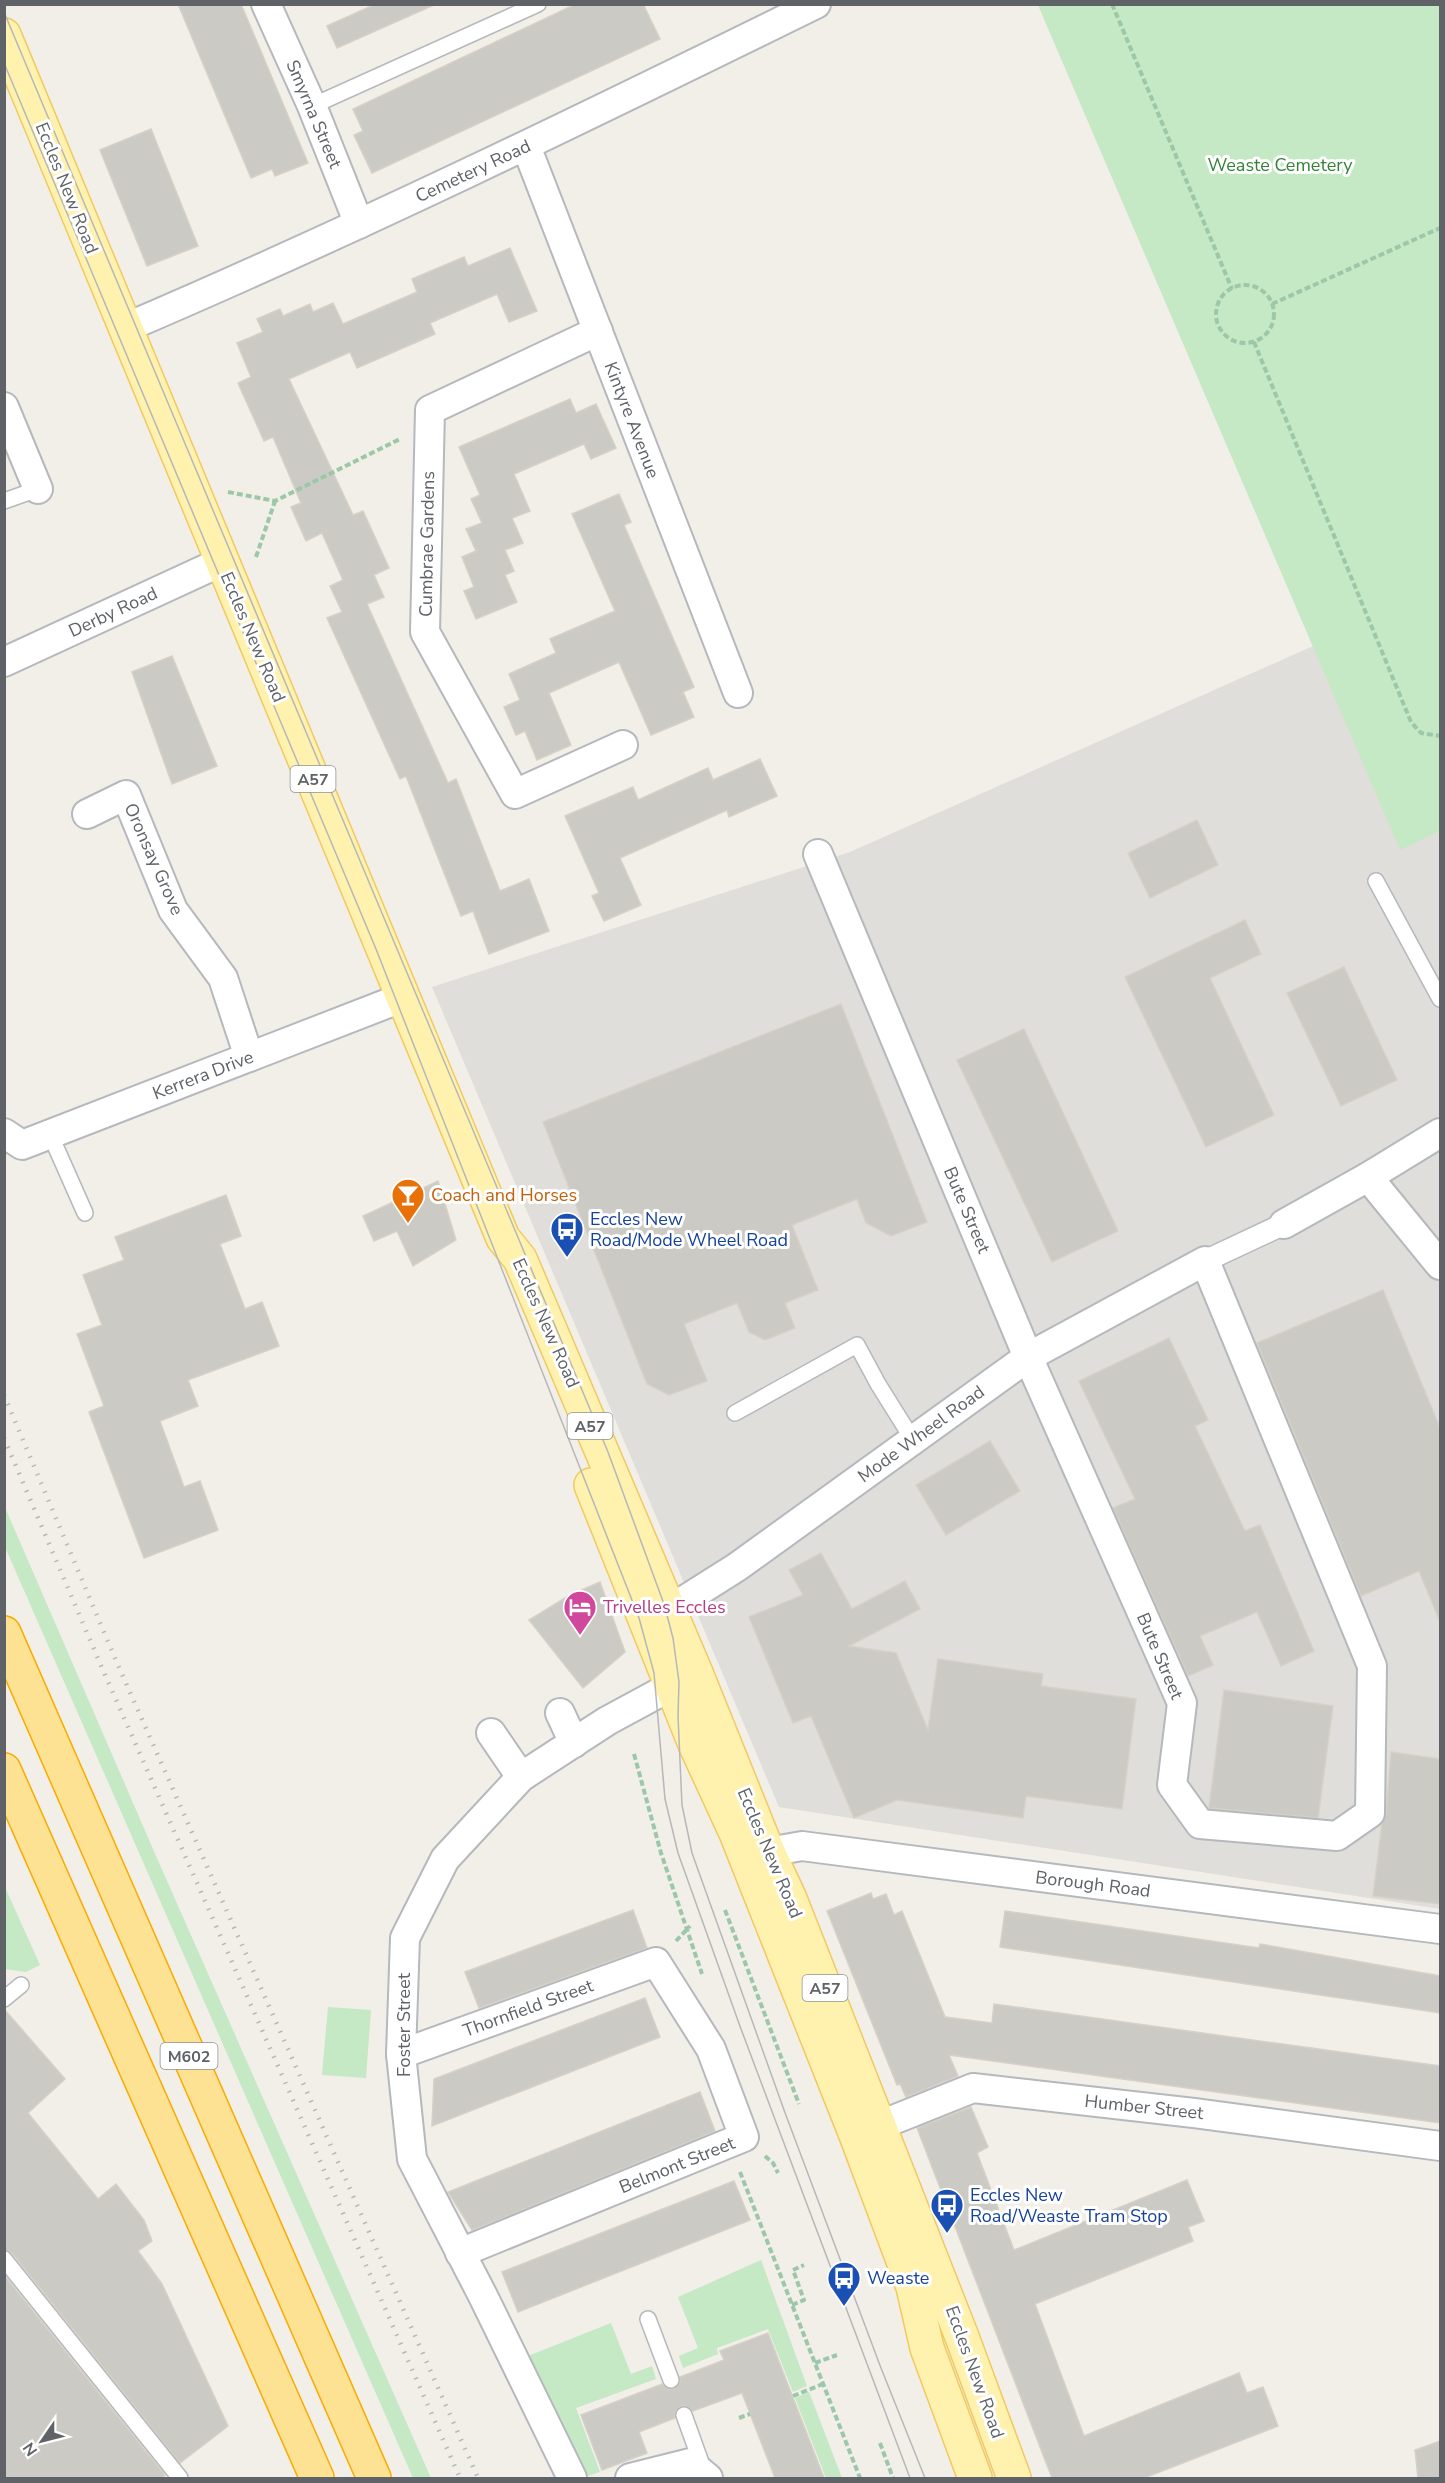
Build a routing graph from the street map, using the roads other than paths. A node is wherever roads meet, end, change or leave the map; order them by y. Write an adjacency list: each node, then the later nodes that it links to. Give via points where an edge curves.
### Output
1 (266, 4): 5 (street, Smyrna Street)
2 (538, 4): 5 (lane)
3 (816, 4): 6 (street, Cemetery Road)
4 (4, 35): 8 (main road, Eccles New Road / A57)
5 (312, 106): 7 (street, Smyrna Street)
6 (526, 146): 7 (street, Cemetery Road); 9 (street, Kintyre Avenue)
7 (359, 224): 8 (street, Cemetery Road)
8 (125, 328): 13 (main road, Eccles New Road / A57)
9 (598, 331): 15 (street, Kintyre Avenue); 16 (street, Cumbrae Gardens, via 430,410 425,632 515,794)
10 (4, 407): 11 (street)
11 (38, 489): 12 (lane)
12 (4, 501)
13 (221, 562): 14 (street, Derby Road); 20 (main road, Eccles New Road / A57)
14 (4, 662)
15 (738, 693)
16 (622, 745)
17 (87, 814): 22 (street, Oronsay Grove, via 126,795 173,910 223,978)
18 (818, 854): 31 (street, Bute Street)
19 (1376, 881): 21 (lane)
20 (404, 997): 22 (street, Kerrera Drive); 34 (main road, Eccles New Road / A57, via 503,1238 520,1259)
21 (1440, 999)
22 (249, 1057): 25 (street, Kerrera Drive)
23 (4, 1133): 25 (street, Kerrera Drive, via 22,1145)
24 (1440, 1133): 26 (street)
25 (50, 1134): 27 (lane)
26 (1368, 1177): 28 (street); 30 (street)
27 (85, 1213)
28 (1284, 1224): 29 (street)
29 (1205, 1261): 31 (street, Mode Wheel Road); 31 (street, Bute Street, via 1372,1666 1370,1812 1337,1836 1200,1824 1172,1785 1182,1703)
30 (1440, 1265)
31 (1028, 1357): 33 (street, Mode Wheel Road)
32 (735, 1413): 33 (lane, via 857,1345)
33 (913, 1440): 34 (street, Mode Wheel Road, via 737,1567)
34 (659, 1617): 36 (main road, Eccles New Road / A57)
35 (4, 1633): 58 (highway, M602)
36 (684, 1679): 39 (street, Foster Street); 42 (main road, Eccles New Road / A57)
37 (560, 1713): 39 (street)
38 (491, 1733): 41 (street)
39 (574, 1743): 41 (street, Foster Street)
40 (4, 1770): 57 (highway, M602)
41 (521, 1777): 47 (street, Foster Street, via 445,1859 405,1938)
42 (758, 1856): 43 (street, Borough Road, via 802,1846); 48 (main road, Eccles New Road)
43 (1440, 1929)
44 (656, 1962): 47 (street, Thornfield Street); 50 (street, Belmont Street, via 711,2049 744,2137)
45 (21, 1985): 46 (lane)
46 (4, 1999)
47 (401, 2054): 50 (street, Foster Street, via 412,2159)
48 (868, 2131): 49 (street, Humber Street, via 973,2088 1194,2112); 61 (main road, Eccles New Road, via 927,2348); 62 (main road, Eccles New Road, via 962,2337)
49 (1440, 2146)
50 (460, 2253): 59 (street, Foster Street)
51 (4, 2259): 56 (lane)
52 (648, 2319): 53 (lane)
53 (671, 2380)
54 (684, 2415): 55 (lane)
55 (707, 2477): 60 (street, via 690,2463)
56 (180, 2478)
57 (317, 2478)
58 (374, 2478)
59 (572, 2478)
60 (630, 2478)
61 (975, 2478)
62 (1014, 2478)

